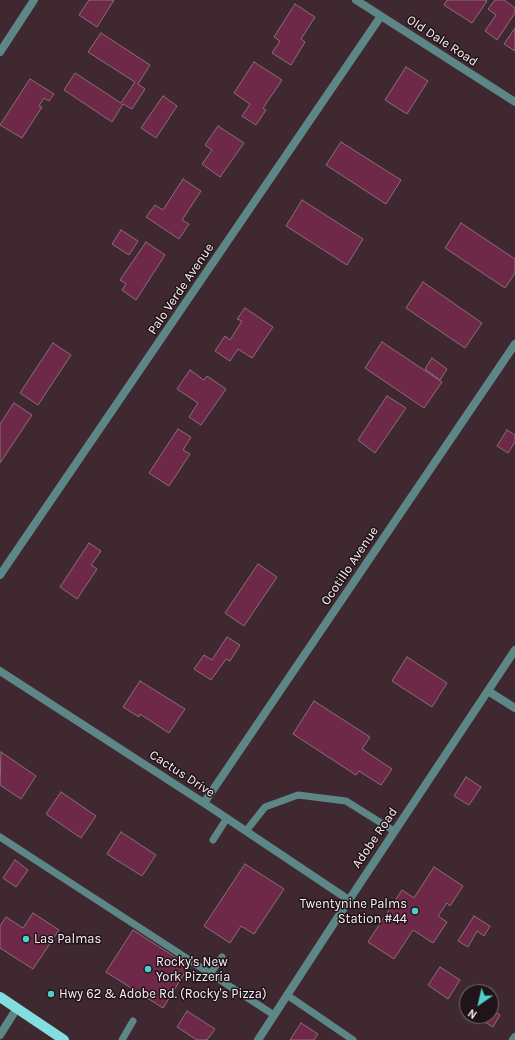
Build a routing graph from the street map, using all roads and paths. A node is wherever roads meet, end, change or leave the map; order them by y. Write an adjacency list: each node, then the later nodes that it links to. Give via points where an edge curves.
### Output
1 (34, 0): 4 (street)
2 (356, 0): 3 (street, Old Dale Road)
3 (381, 16): 5 (street, Old Dale Road); 7 (street, Palo Verde Avenue)
4 (0, 52)
5 (515, 102)
6 (515, 344): 12 (street, Ocotillo Avenue)
7 (0, 575)
8 (515, 650): 10 (street, Adobe Road)
9 (0, 671): 12 (street, Cactus Drive)
10 (488, 691): 11 (street); 15 (street, Adobe Road)
11 (515, 708)
12 (204, 803): 13 (street, Cactus Drive)
13 (227, 818): 14 (street, Cactus Drive); 17 (lane)
14 (246, 831): 15 (lane, via 265,807 298,795 346,801); 18 (street, Cactus Drive)
15 (394, 831): 18 (street, Adobe Road)
16 (0, 837): 20 (lane)
17 (213, 840)
18 (349, 900): 21 (street, Adobe Road)
19 (222, 957): 20 (lane)
20 (210, 974): 24 (lane)
21 (287, 995): 24 (street, Adobe Road); 31 (lane)
22 (0, 997): 23 (main road)
23 (17, 1008): 26 (street); 28 (main road)
24 (274, 1015): 30 (street, Adobe Road)
25 (133, 1021): 29 (lane)
26 (0, 1035)
27 (515, 1037): 32 (street)
28 (64, 1040)
29 (122, 1040)
30 (258, 1040)
31 (353, 1040)
32 (513, 1040)

